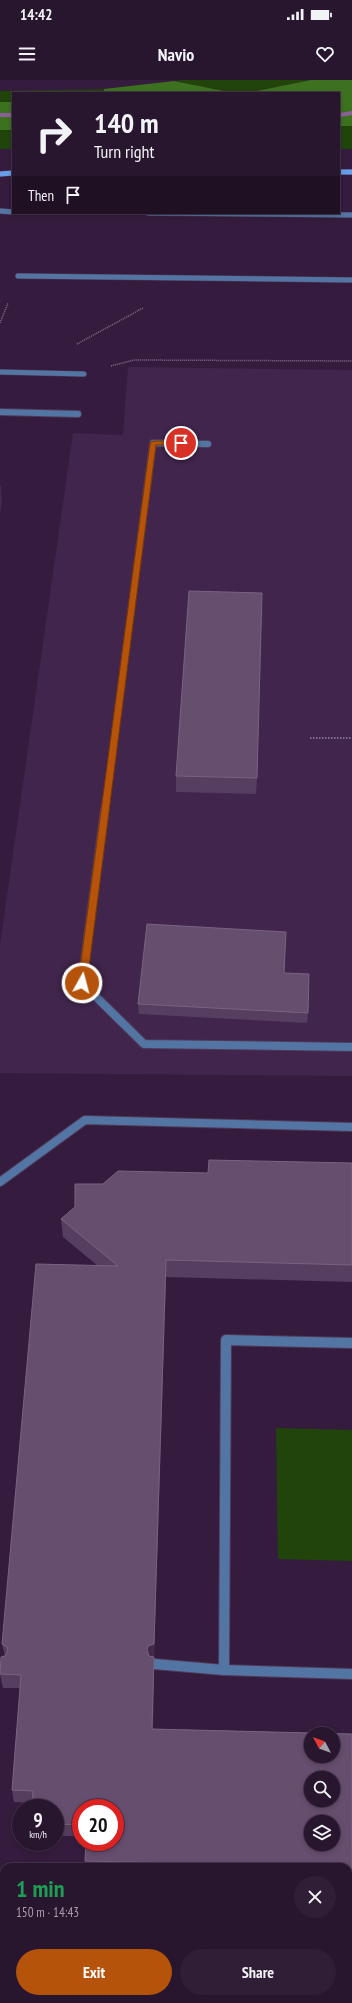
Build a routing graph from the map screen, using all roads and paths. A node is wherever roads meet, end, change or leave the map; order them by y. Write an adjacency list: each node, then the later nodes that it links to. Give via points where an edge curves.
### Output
1 (340, 172): 2 (street)
2 (352, 172)
3 (12, 173): 4 (street)
4 (0, 174)
5 (0, 211): 6 (lane)
6 (12, 212)
7 (250, 214): 8 (lane)
8 (352, 215)
9 (18, 276): 10 (lane)
10 (352, 280)
11 (146, 306): 12 (path)
12 (72, 346)
13 (352, 361): 15 (path, via 134,360)
14 (0, 372): 15 (lane)
15 (84, 374)
16 (0, 412): 17 (lane)
17 (78, 414)
18 (208, 444): 21 (lane, via 153,443 82,983 144,1044)
19 (310, 738): 20 (path)
20 (352, 738)
21 (352, 1047)
22 (352, 1127): 23 (lane, via 85,1120)
23 (0, 1182)
24 (352, 1343): 26 (lane, via 226,1340)
25 (154, 1664): 26 (lane)
26 (224, 1670): 27 (lane)
27 (352, 1674)

